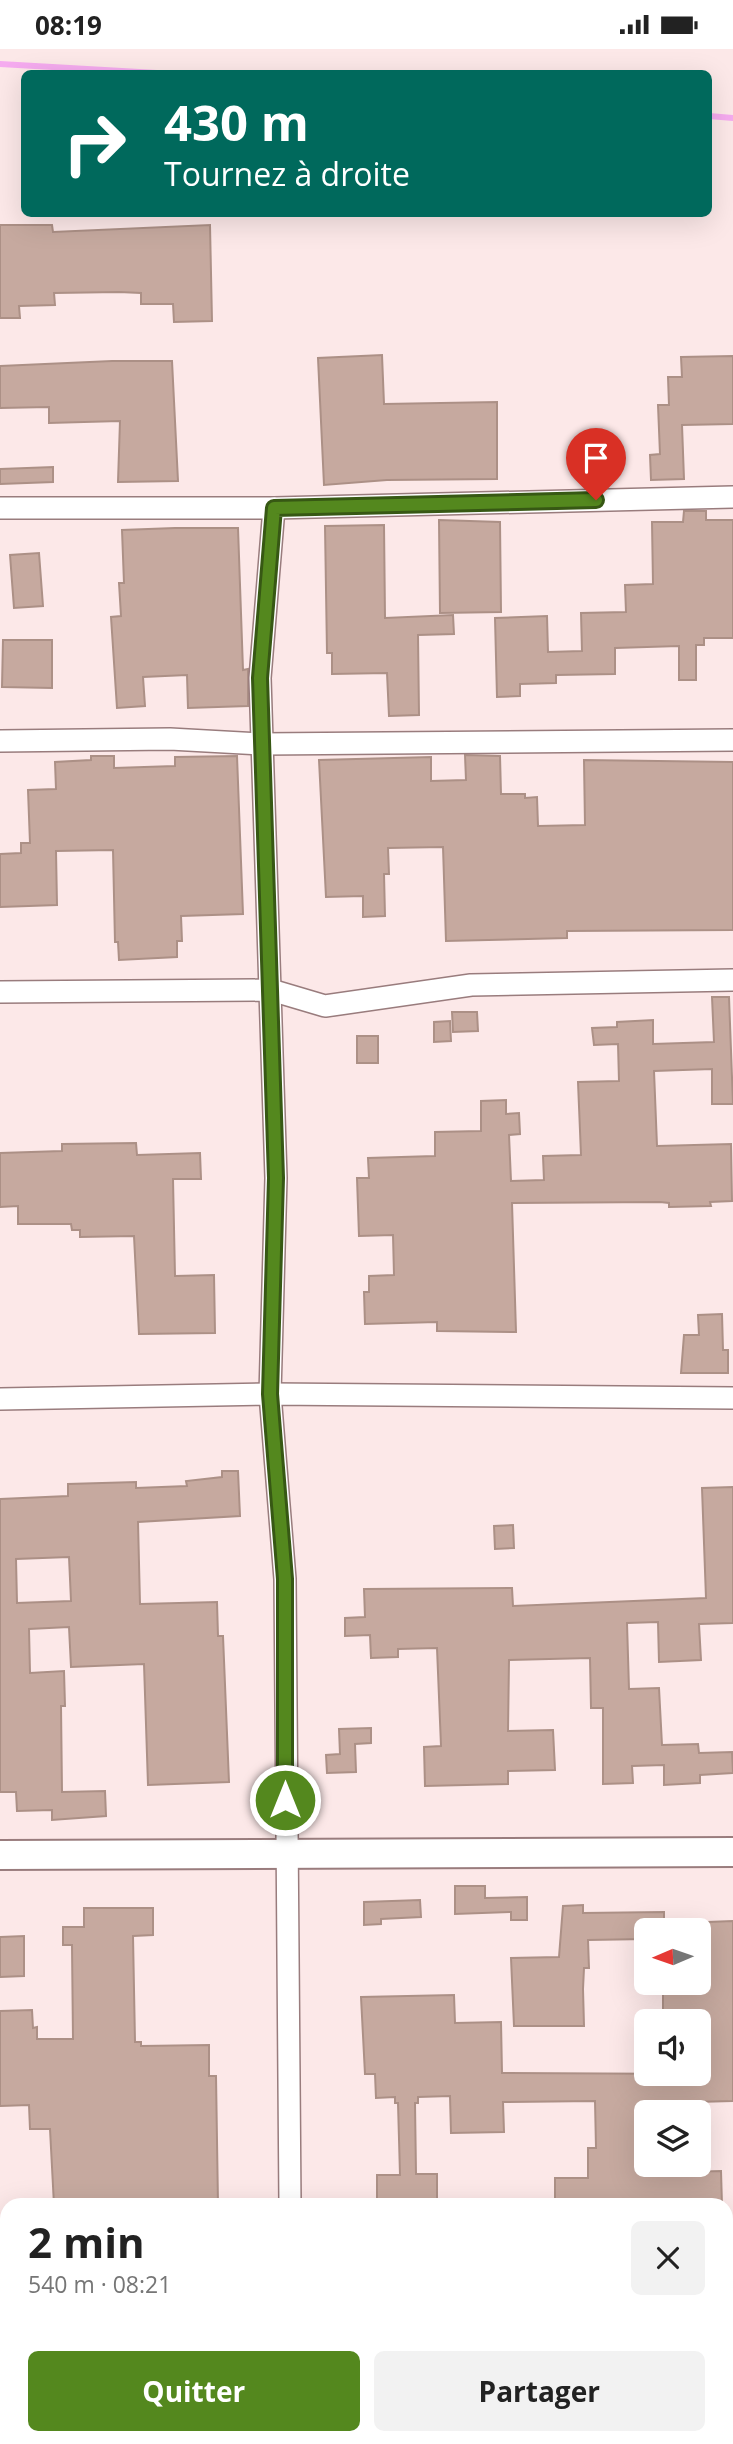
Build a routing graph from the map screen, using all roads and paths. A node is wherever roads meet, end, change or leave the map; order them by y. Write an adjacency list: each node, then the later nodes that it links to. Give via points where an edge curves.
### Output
1 (733, 497): 3 (street)
2 (0, 508): 3 (street)
3 (274, 508): 6 (street, via 260,678)
4 (733, 740): 6 (street)
5 (0, 741): 6 (street, via 170,739)
6 (262, 744): 8 (street)
7 (733, 980): 8 (street, via 471,985 325,1006)
8 (271, 990): 9 (street); 10 (street, via 276,1178)
9 (0, 992)
10 (270, 1394): 11 (street); 12 (street); 15 (street, via 285,1579)
11 (733, 1398)
12 (0, 1399)
13 (733, 1852): 15 (street)
14 (0, 1855): 15 (street)
15 (285, 1856): 16 (street)
16 (290, 2198)

